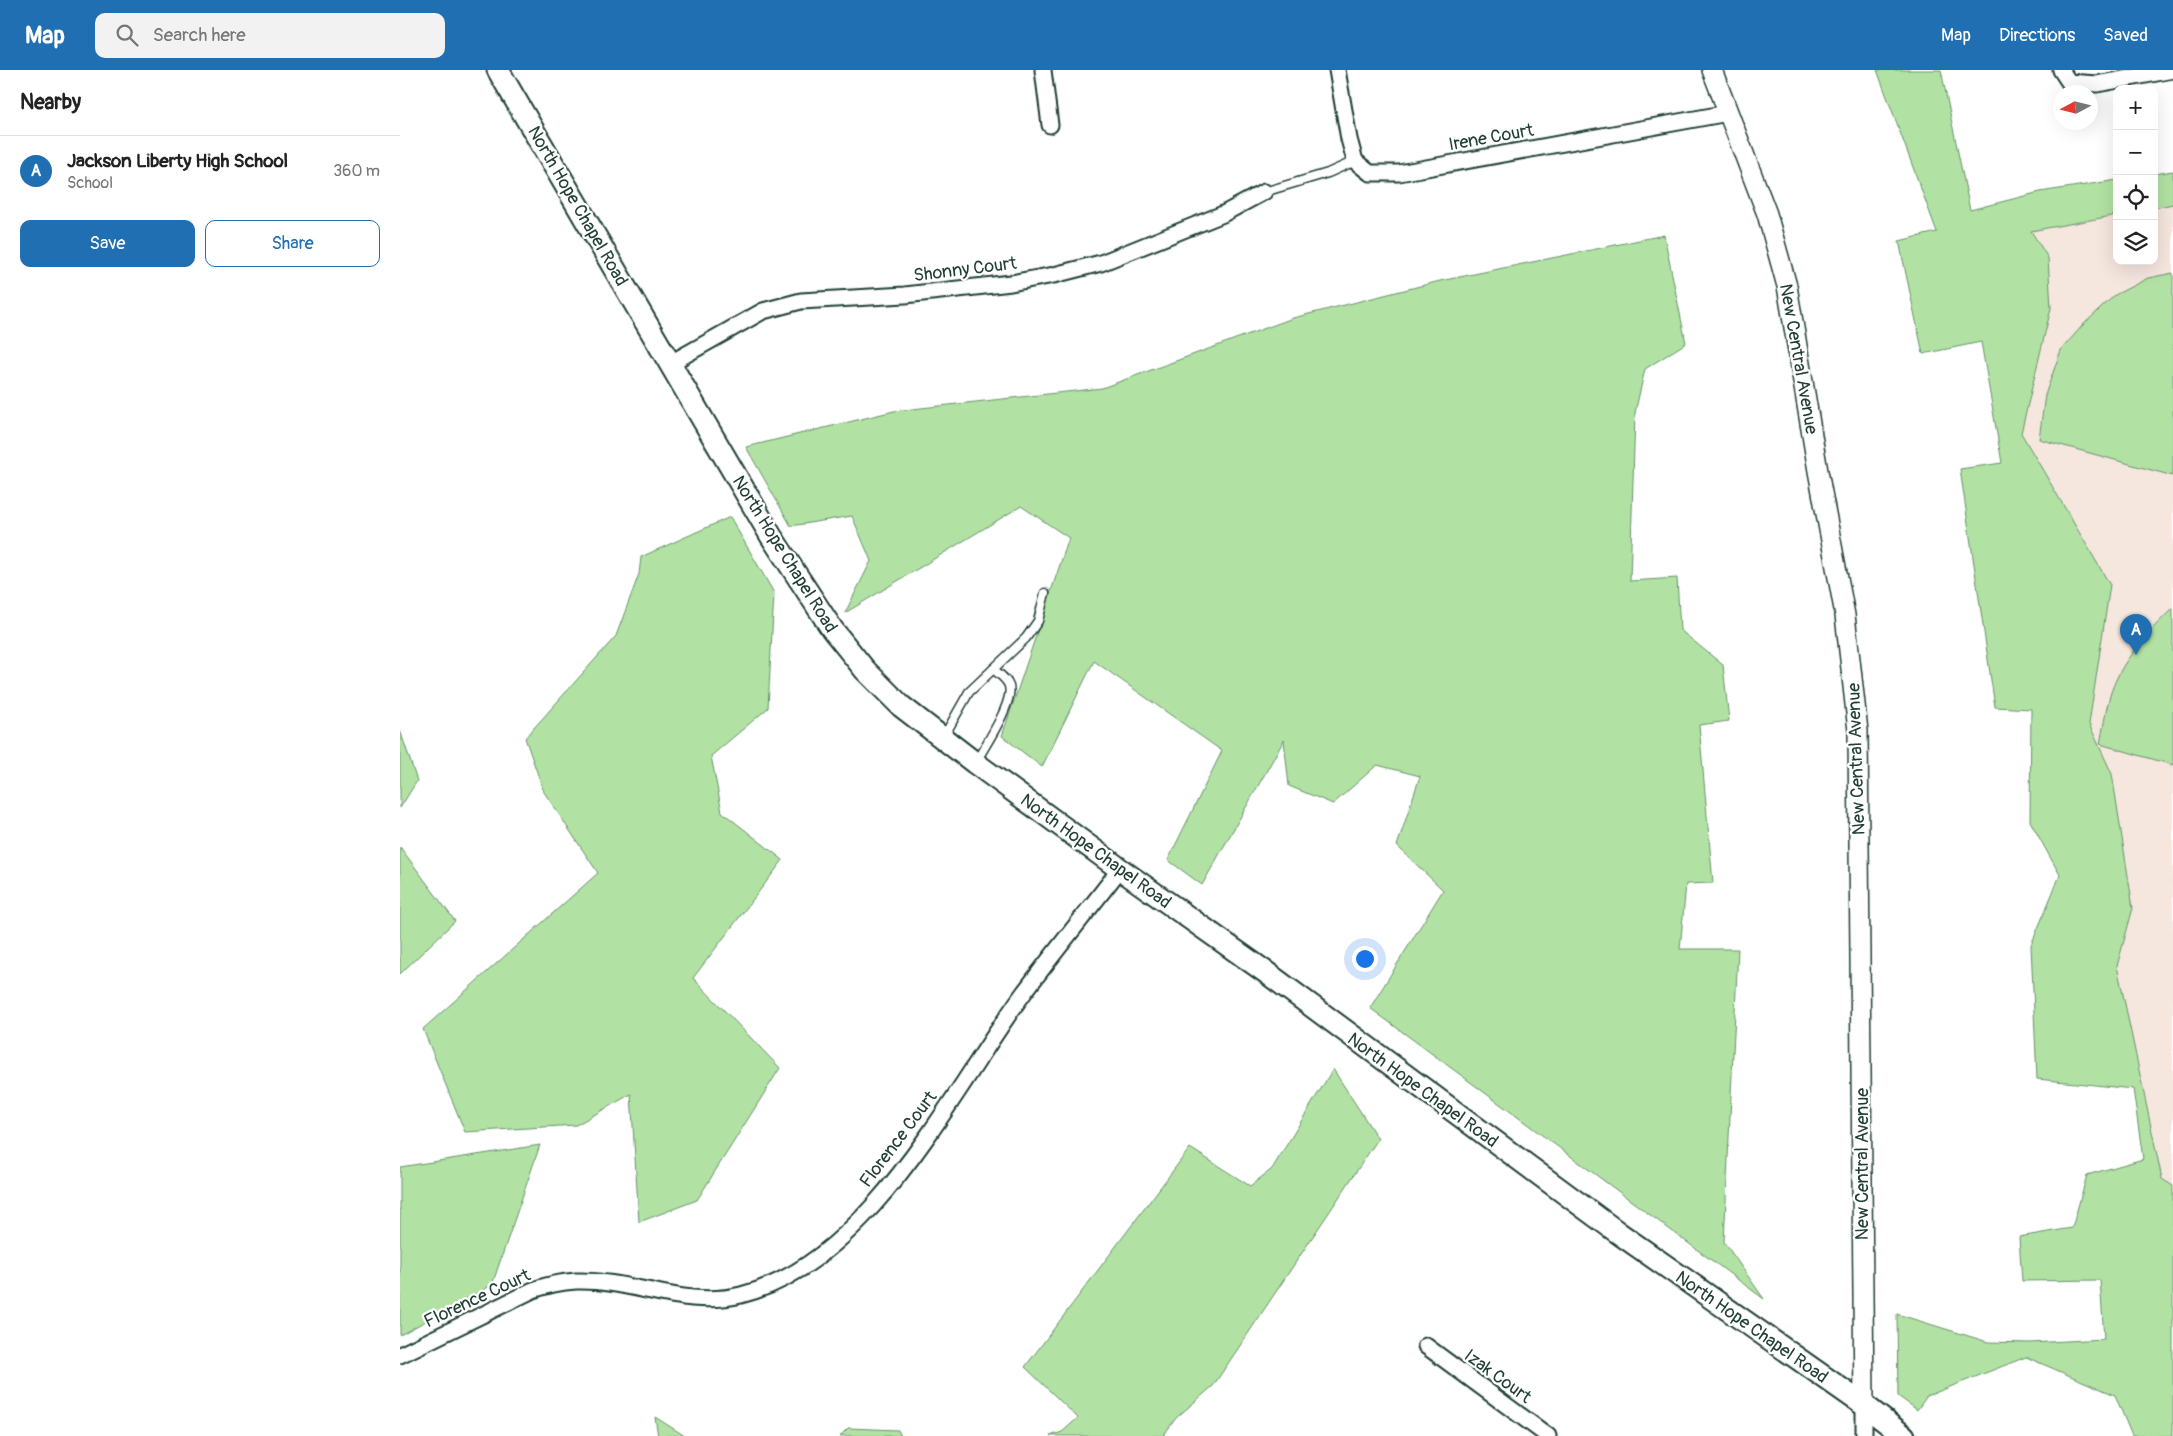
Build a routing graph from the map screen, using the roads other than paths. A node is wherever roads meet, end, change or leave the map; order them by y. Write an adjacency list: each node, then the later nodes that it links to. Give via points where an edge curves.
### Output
1 (498, 70): 11 (main road, North Hope Chapel Road)
2 (1043, 70): 8 (street)
3 (1337, 70): 9 (street)
4 (1712, 70): 7 (street, New Central Avenue)
5 (2061, 70): 6 (street, via 2069,82 2097,84)
6 (2173, 70)
7 (1728, 113): 9 (street, Irene Court, via 1399,174 1370,173); 19 (street, New Central Avenue, via 1767,214 1788,286 1818,471 1846,615 1857,722)
8 (1050, 125)
9 (1355, 161): 10 (lane, via 1328,173)
10 (1264, 192): 11 (street, Shonny Court, via 1223,214 1101,263 1054,275 905,296 801,301 763,311)
11 (669, 364): 14 (main road, North Hope Chapel Road, via 771,536 832,629 865,670 895,700)
12 (1045, 593): 13 (lane, via 1038,621 1026,638)
13 (993, 669): 14 (lane, via 969,692); 15 (lane, via 1010,687 1009,699)
14 (943, 738): 15 (main road, North Hope Chapel Road)
15 (975, 763): 16 (main road, North Hope Chapel Road)
16 (1120, 869): 18 (street, Florence Court, via 1022,994 888,1189 828,1251 765,1287 714,1299 693,1299 577,1281 550,1284); 19 (main road, North Hope Chapel Road, via 1267,973 1620,1234)
17 (1426, 1346): 20 (street, Izak Court)
18 (400, 1356)
19 (1864, 1405): 21 (street, New Central Avenue); 22 (main road, North Hope Chapel Road)
20 (1548, 1436)
21 (1864, 1436)
22 (1904, 1436)

